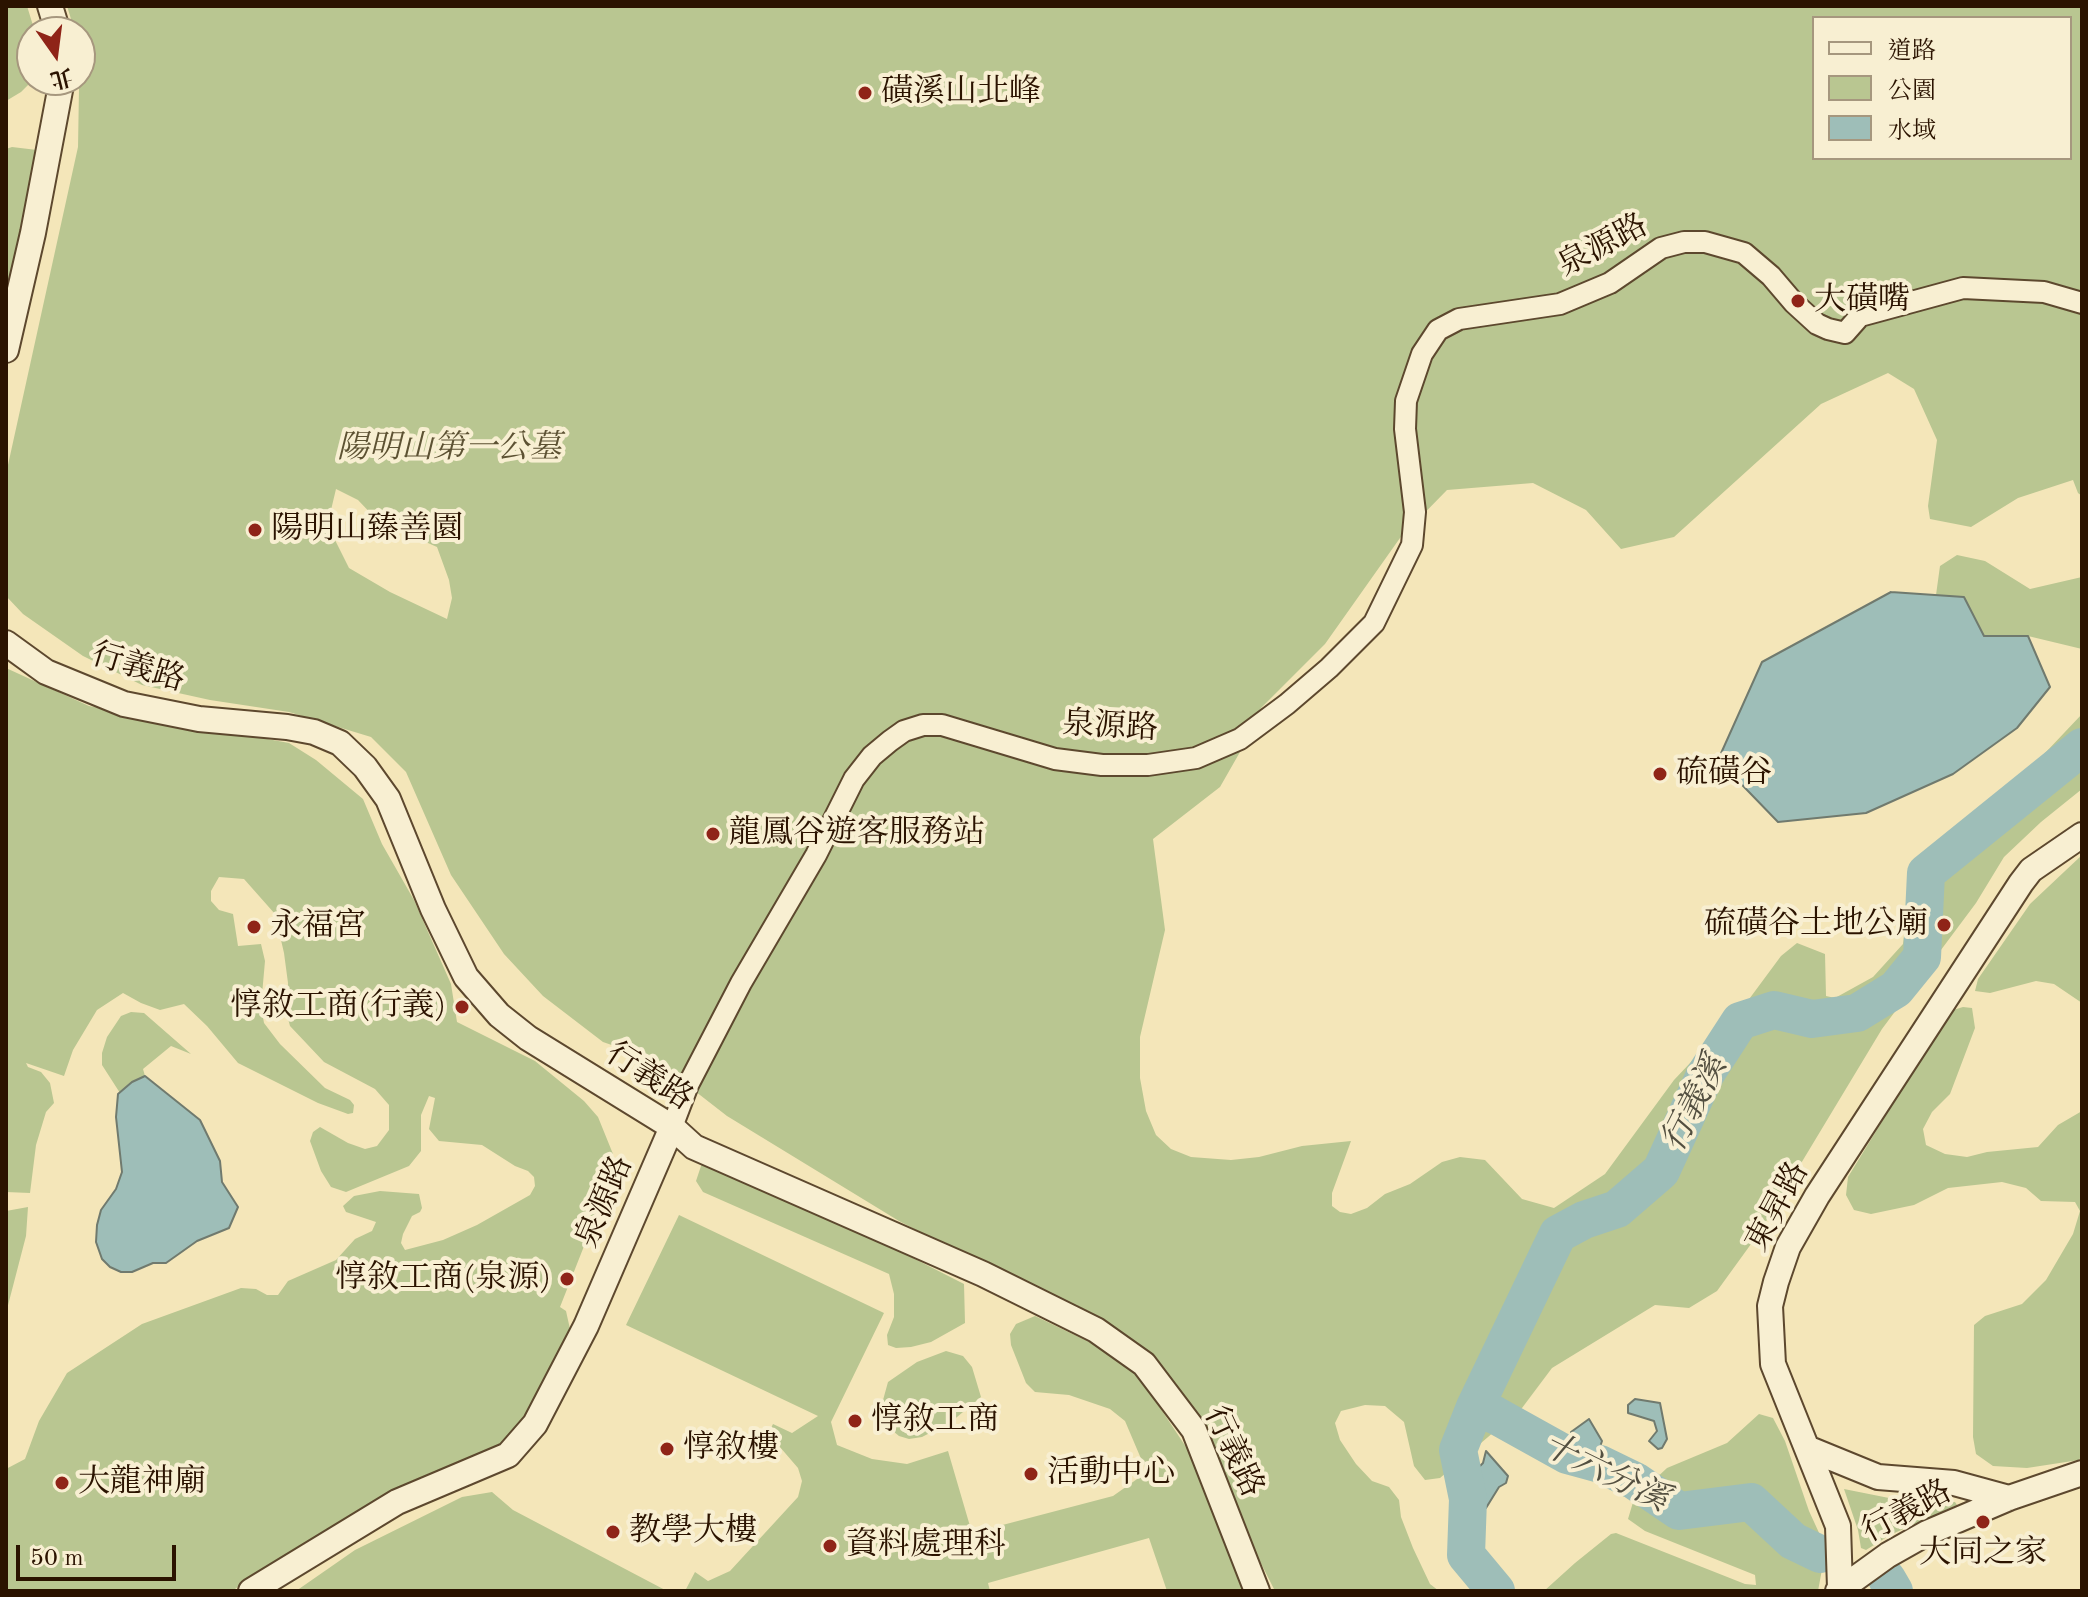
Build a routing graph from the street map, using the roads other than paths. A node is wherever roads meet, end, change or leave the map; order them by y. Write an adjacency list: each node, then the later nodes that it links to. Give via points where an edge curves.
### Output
1 (59, 96): 3 (street)
2 (2082, 303): 6 (street, 泉源路, via 2044,292 1963,288 1860,316 1845,333 1817,324 1744,253 1684,242 1661,248 1610,283 1560,304 1459,319 1438,330 1422,354 1406,401 1415,512 1412,545 1374,623 1287,704 1240,739 1196,758 1148,765 1055,759 942,725 923,725 890,741 854,779 741,983)
3 (6, 350)
4 (6, 643): 6 (street, 行義路, via 46,672 124,704 199,719 287,727 340,743 388,799 433,909 475,990 528,1038)
5 (2082, 835): 7 (street, 東昇路, via 2031,870 2021,883 1788,1247 1770,1306 1770,1335 1780,1386)
6 (672, 1127): 11 (street, 泉源路, via 586,1326 535,1424 508,1455 397,1502); 12 (street, 行義路, via 694,1147 983,1274 1096,1330 1144,1364 1194,1430)
7 (1807, 1448): 9 (street, via 1878,1477 1954,1483); 10 (street, 東昇路, via 1838,1526)
8 (2082, 1473): 9 (street)
9 (2009, 1498): 10 (street, 行義路, via 1927,1533)
10 (1839, 1590)
11 (251, 1591)
12 (1257, 1591)

